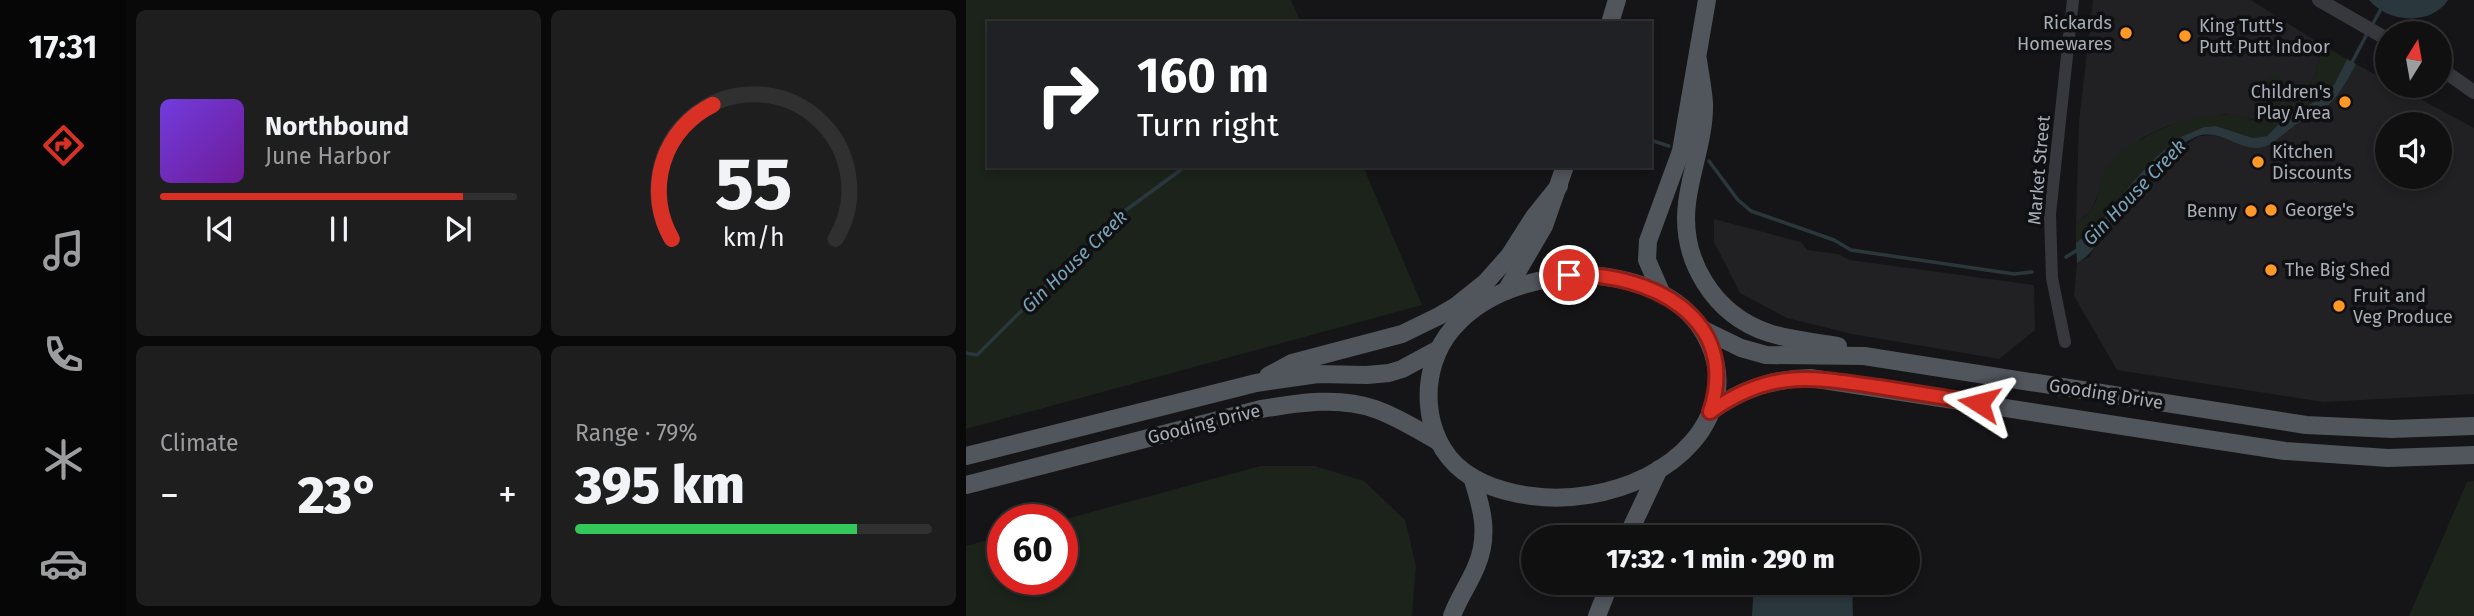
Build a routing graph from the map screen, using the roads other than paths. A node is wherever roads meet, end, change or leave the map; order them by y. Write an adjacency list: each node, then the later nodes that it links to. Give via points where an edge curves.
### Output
1 (1617, 0): 5 (main road)
2 (1707, 0): 7 (main road)
3 (2073, 0): 17 (street, Market Street, via 2050,214 2052,278)
4 (2319, 0): 6 (street)
5 (1611, 21)
6 (2375, 32)
7 (1698, 60): 15 (main road, via 1681,151 1648,241 1647,260); 19 (main road, via 1704,103 1686,221 1699,274 1714,297 1749,324 1771,334)
8 (2452, 72): 10 (street)
9 (2452, 76): 11 (street)
10 (2474, 79)
11 (2474, 92)
12 (1564, 168): 13 (main road)
13 (1559, 186): 14 (main road, via 1536,242); 20 (main road, via 1496,271 1456,306 1402,334 1292,363)
14 (1506, 291): 15 (main road, via 1550,278 1587,275); 18 (main road, via 1463,318)
15 (1661, 292): 16 (main road)
16 (1702, 329): 19 (main road, Gooding Drive, via 1766,355); 21 (main road, via 1717,366)
17 (2065, 342)
18 (1439, 349): 20 (main road, Gooding Drive, via 1389,373 1318,374); 23 (main road, via 1429,391)
19 (1864, 356): 22 (main road, Gooding Drive, via 2306,425)
20 (1256, 383): 25 (main road, Gooding Drive)
21 (1710, 412): 24 (main road, Gooding Drive, via 1752,387 1811,378 2285,451 2388,458); 26 (main road, via 1690,444)
22 (2474, 426)
23 (1439, 442): 27 (main road); 28 (main road, Gooding Drive, via 1373,408 1343,402 1303,403 1261,409)
24 (2474, 455)
25 (966, 456)
26 (1659, 469): 27 (main road, via 1604,492 1555,499 1515,494); 29 (main road)
27 (1472, 477): 31 (main road, via 1484,536 1479,559)
28 (967, 486)
29 (1633, 525)
30 (1605, 595): 32 (main road)
31 (1452, 616)
32 (1597, 616)

